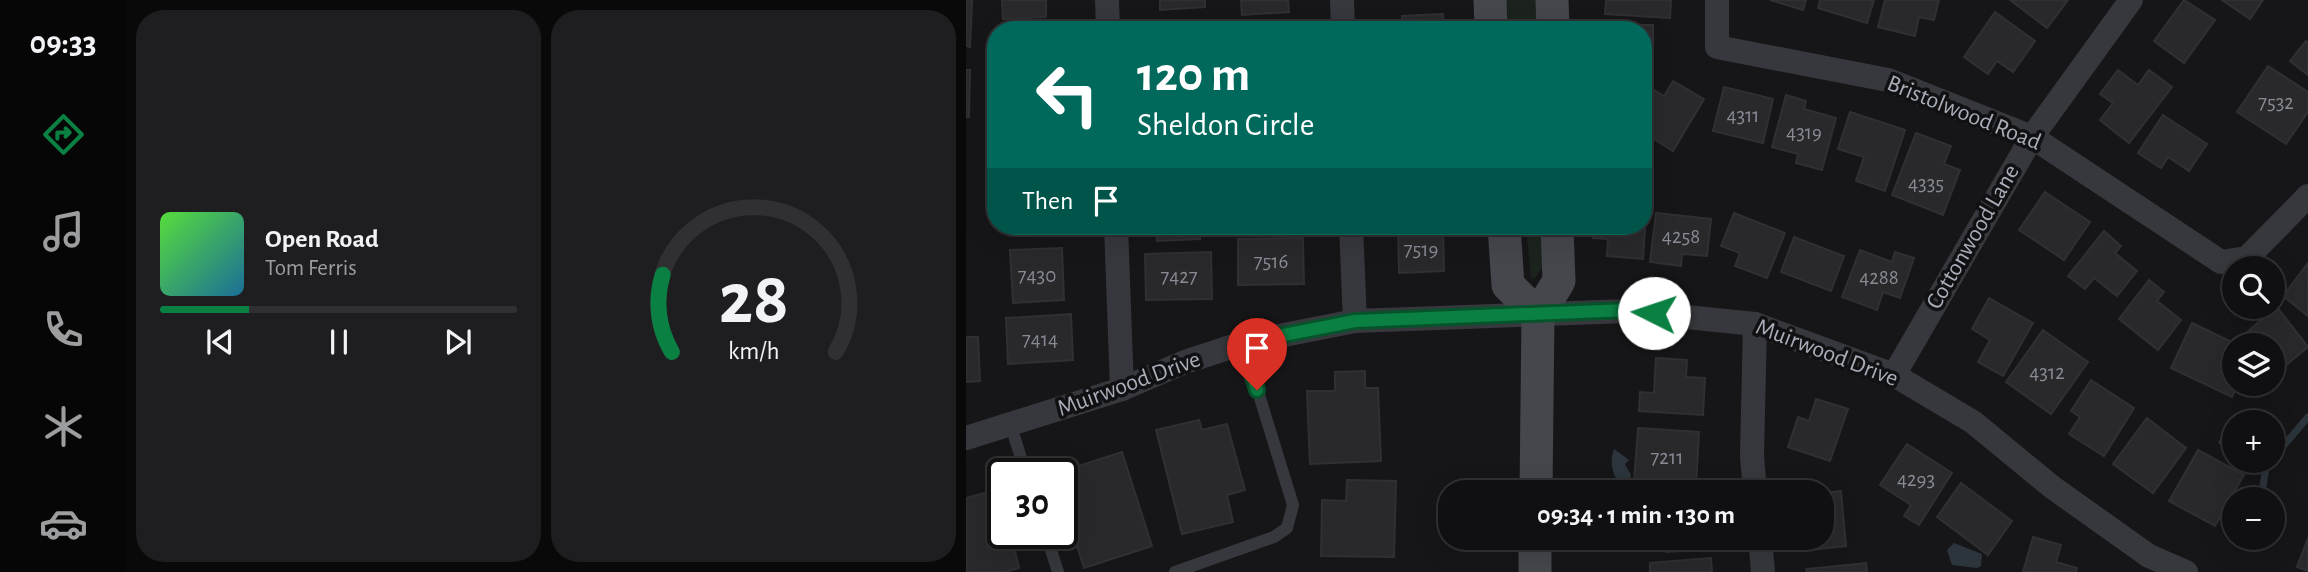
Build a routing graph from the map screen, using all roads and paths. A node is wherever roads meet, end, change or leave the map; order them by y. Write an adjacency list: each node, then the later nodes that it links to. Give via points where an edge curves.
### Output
1 (1107, 0): 7 (street)
2 (1342, 0): 8 (street)
3 (1490, 0): 9 (main road)
4 (1552, 0): 10 (main road)
5 (1717, 0): 11 (street, Bristolwood Road, via 1717,47 1888,80)
6 (2131, 0): 11 (street, Cottonwood Lane)
7 (1108, 21)
8 (1343, 21)
9 (1491, 21)
10 (1553, 21)
11 (2032, 136): 12 (street, Bristolwood Road, via 2221,262 2247,258); 21 (street, Cottonwood Lane)
12 (2308, 196)
13 (1115, 235): 22 (street)
14 (1351, 235): 18 (street)
15 (1505, 235): 17 (main road, via 1508,285)
16 (1558, 235): 17 (main road, via 1559,281)
17 (1538, 315): 18 (street, Muirwood Drive); 19 (street, Muirwood Drive, via 1628,310); 26 (main road)
18 (1355, 321): 20 (street, Muirwood Drive)
19 (1755, 324): 21 (street, Muirwood Drive); 27 (street)
20 (1243, 343): 22 (street, Muirwood Drive); 33 (lane, via 1293,505 1287,528 1274,537)
21 (1894, 375): 31 (street, Muirwood Drive, via 1973,422)
22 (1122, 389): 23 (street, Muirwood Drive)
23 (1011, 426): 24 (street, Muirwood Drive); 25 (lane)
24 (966, 438)
25 (1022, 458)
26 (1536, 480)
27 (1754, 480)
28 (1050, 549): 32 (lane)
29 (1535, 550): 34 (main road)
30 (1761, 550): 35 (street)
31 (2146, 564): 36 (street, Muirwood Drive)
32 (1058, 572)
33 (1175, 572)
34 (1535, 572)
35 (1763, 572)
36 (2186, 572)

